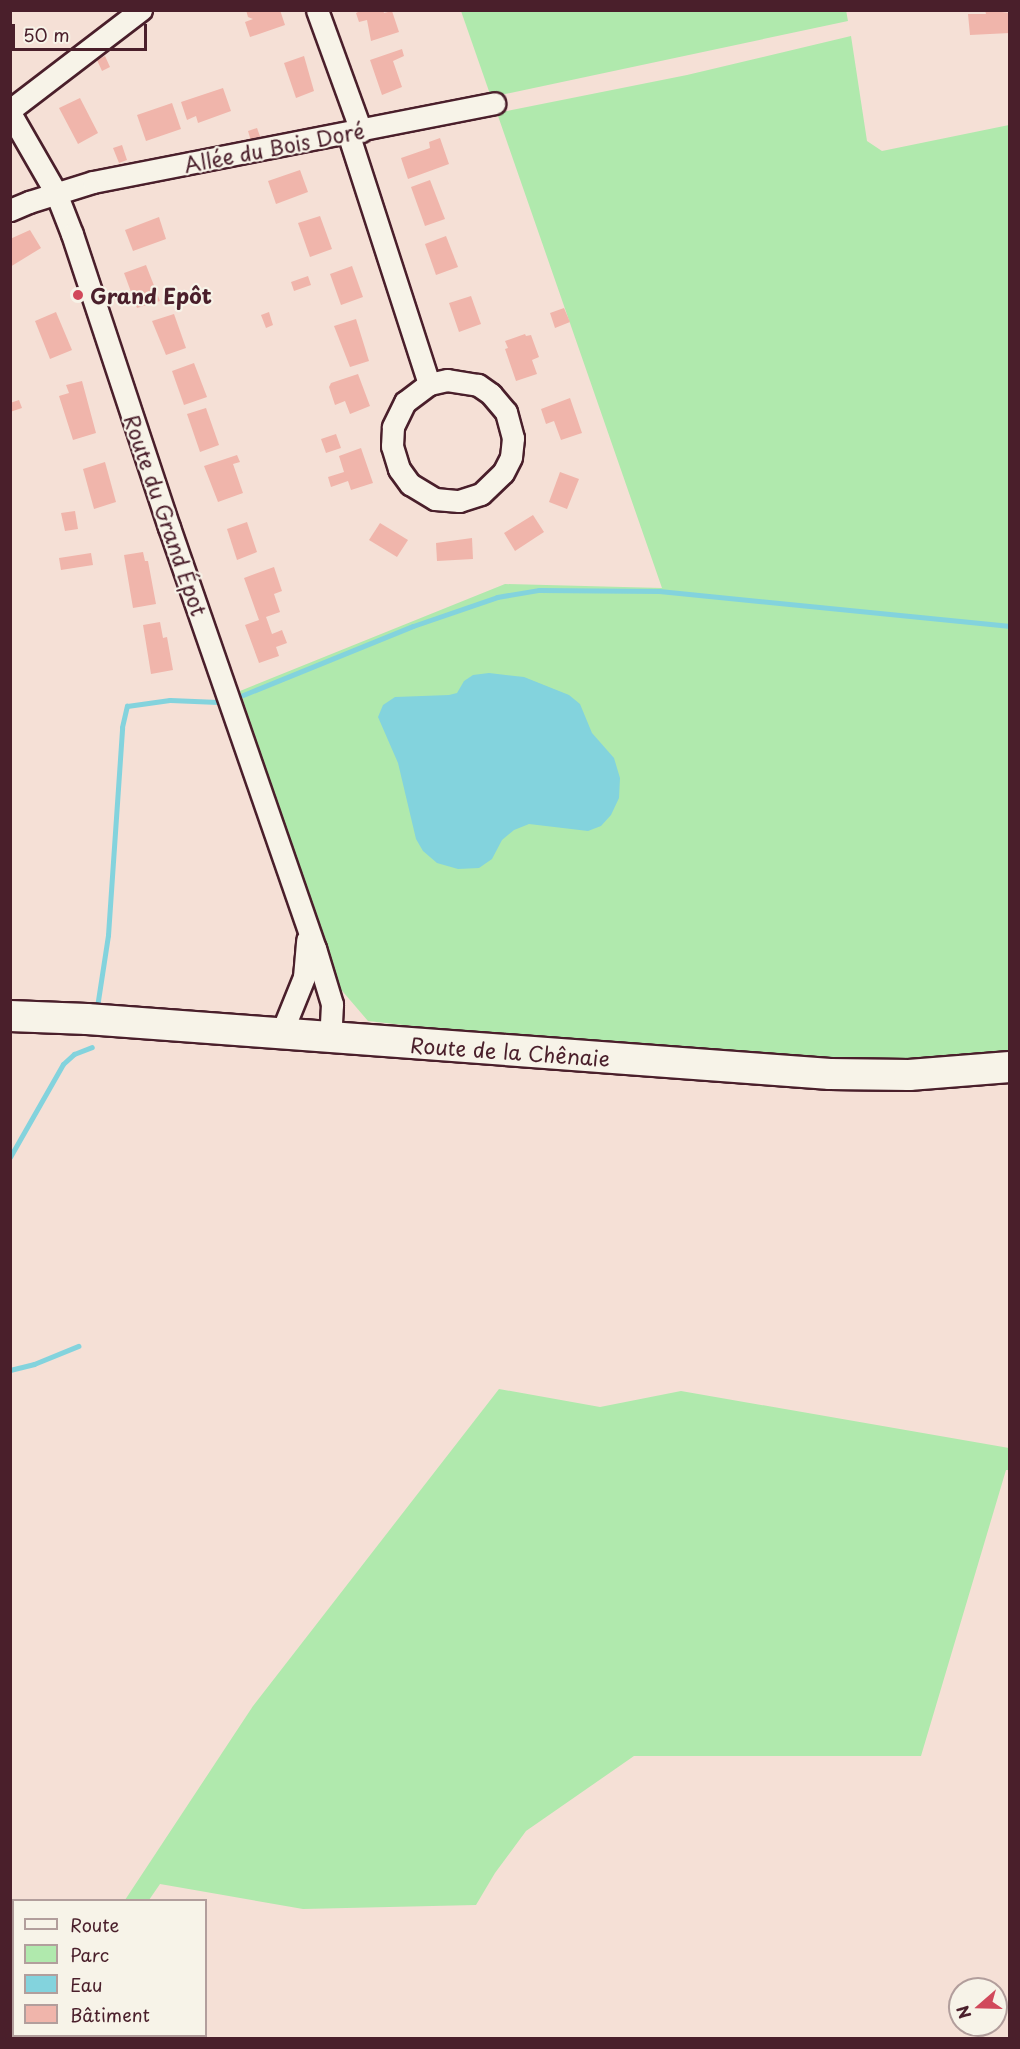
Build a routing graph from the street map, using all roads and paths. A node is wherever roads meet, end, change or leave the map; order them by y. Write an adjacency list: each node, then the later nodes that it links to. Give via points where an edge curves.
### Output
1 (141, 10): 4 (street)
2 (317, 10): 5 (street)
3 (494, 103): 5 (street, Allée du Bois Doré)
4 (10, 112): 6 (street, Route du Grand Épot)
5 (355, 132): 6 (street, Allée du Bois Doré, via 104,180); 8 (street)
6 (56, 193): 7 (street, Allée du Bois Doré); 9 (street, Route du Grand Épot)
7 (10, 210)
8 (429, 384): 8 (street, via 405,402 393,427 392,446 399,469 410,484 435,499 459,501 481,494 504,473 511,457 513,438 506,412 478,385 447,380)
9 (306, 924): 11 (street, Route du Grand Épot, via 308,954 304,977); 12 (street, Route du Grand Épot, via 332,1005)
10 (10, 1016): 11 (main road, Route de la Chênaie, via 87,1018)
11 (281, 1034): 12 (main road, Route de la Chênaie)
12 (330, 1038): 13 (main road, Route de la Chênaie, via 830,1074 909,1075)
13 (1010, 1067)

